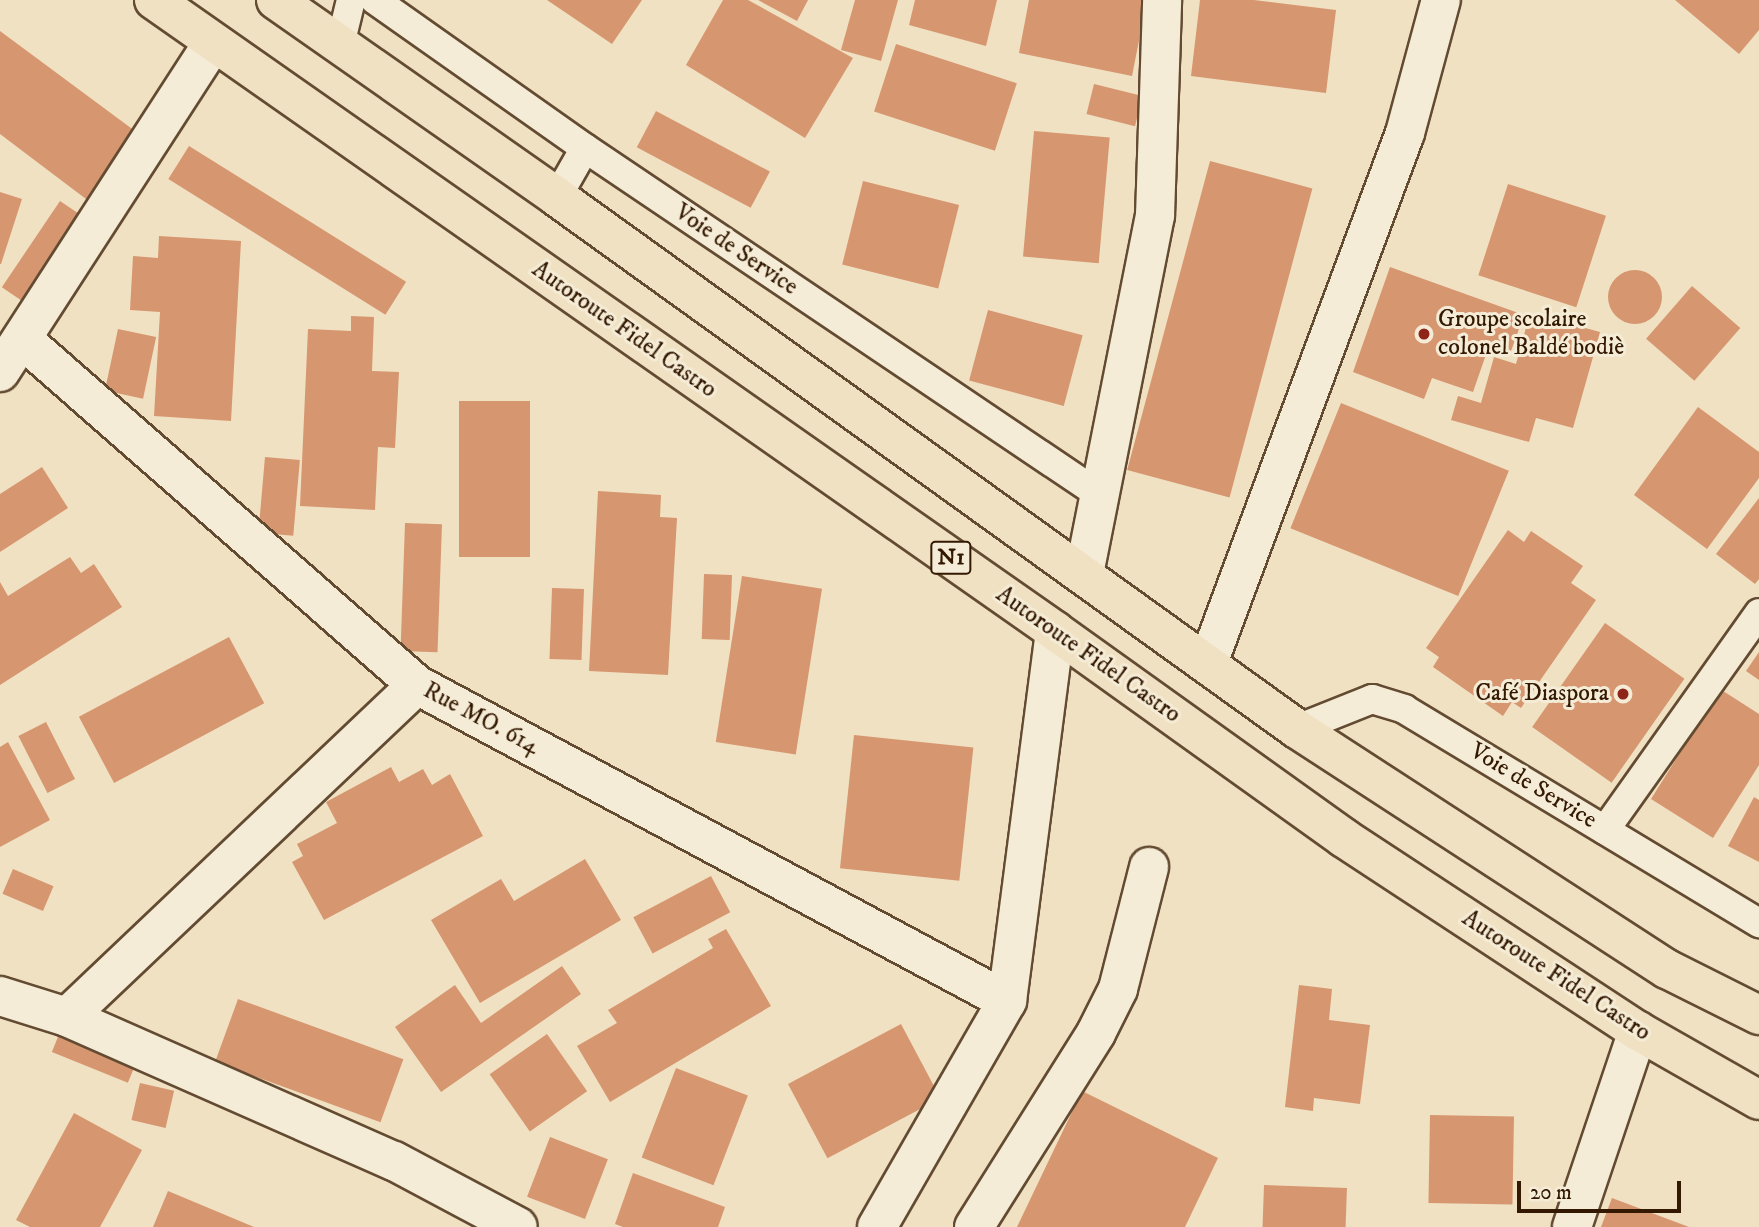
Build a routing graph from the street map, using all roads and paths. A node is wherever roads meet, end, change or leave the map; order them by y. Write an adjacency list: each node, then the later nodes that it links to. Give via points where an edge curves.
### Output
1 (154, 0): 7 (highway, Autoroute Fidel Castro / N1)
2 (276, 0): 8 (highway, N1)
3 (351, 0): 8 (lane)
4 (375, 0): 9 (lane, Voie de Service)
5 (1162, 0): 13 (street, via 1155,216)
6 (1441, 0): 17 (street, via 1405,133)
7 (213, 43): 11 (street); 16 (highway, Autoroute Fidel Castro / N1)
8 (340, 45): 10 (highway, N1)
9 (585, 148): 10 (lane); 13 (lane, Voie de Service)
10 (557, 197): 14 (highway, N1)
11 (22, 339): 12 (street); 18 (street, Rue MO. 614)
12 (0, 372)
13 (1100, 495): 14 (street)
14 (1084, 574): 17 (highway, N1)
15 (1759, 613): 20 (lane)
16 (1055, 631): 24 (street); 27 (highway, Autoroute Fidel Castro / N1, via 1344,838)
17 (1208, 663): 19 (highway, N1)
18 (416, 685): 24 (street, Rue MO. 614); 26 (street)
19 (1297, 729): 20 (lane, Voie de Service, via 1373,699 1394,706); 25 (highway, N1, via 1667,968)
20 (1605, 830): 22 (lane, Voie de Service)
21 (1149, 867): 31 (street, via 1118,989)
22 (1759, 923)
23 (0, 996): 26 (street)
24 (1007, 1001): 30 (street)
25 (1759, 1015)
26 (67, 1017): 29 (street, via 394,1161)
27 (1638, 1031): 28 (highway, Autoroute Fidel Castro / N1); 32 (street)
28 (1759, 1100)
29 (495, 1221)
30 (877, 1227)
31 (974, 1227)
32 (1572, 1227)

